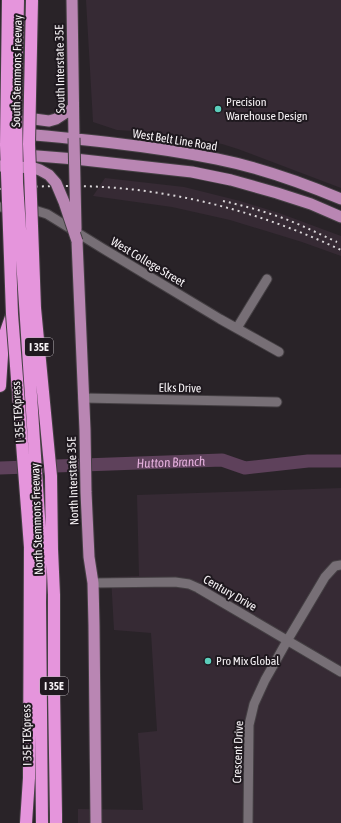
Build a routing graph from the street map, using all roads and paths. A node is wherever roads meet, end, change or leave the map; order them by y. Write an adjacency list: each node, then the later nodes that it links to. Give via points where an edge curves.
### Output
1 (8, 0): 10 (highway, South Stemmons Freeway / I 35E, bridge)
2 (18, 0): 25 (highway, I 35E TEXpress, bridge, via 17,183)
3 (32, 0): 9 (highway, South Stemmons Freeway / I 35E, bridge)
4 (72, 0): 5 (main road, South Interstate 35E)
5 (73, 108): 6 (main road, bridge, via 49,121); 8 (main road, South Interstate 35E)
6 (0, 115)
7 (0, 132): 8 (main road, West Belt Line Road, bridge)
8 (74, 138): 11 (main road, North Interstate 35E, bridge); 13 (main road, West Belt Line Road, via 217,159 249,167)
9 (29, 144): 25 (highway, North Stemmons Freeway / I 35E, bridge, via 35,308 51,476)
10 (3, 149): 11 (main road, bridge); 19 (highway, North Stemmons Freeway / I 35E, bridge)
11 (74, 159): 15 (main road, via 192,172 247,184); 17 (main road, North Interstate 35E, bridge)
12 (0, 166): 17 (main road, bridge, via 34,168 49,175 56,183)
13 (338, 198): 15 (main road)
14 (0, 207): 20 (street, West College Street, via 31,209 47,214)
15 (329, 211): 16 (main road)
16 (341, 217)
17 (77, 241): 23 (main road, North Interstate 35E)
18 (267, 279): 20 (street)
19 (12, 314): 22 (highway, via 3,340); 25 (highway, North Stemmons Freeway / I 35E, bridge)
20 (237, 328): 21 (street, West College Street)
21 (279, 352)
22 (0, 386)
23 (83, 398): 24 (street, Elks Drive); 27 (main road, North Interstate 35E, via 89,557)
24 (277, 402)
25 (41, 548): 30 (highway, North Stemmons Freeway / I 35E, via 54,595); 31 (highway, North Stemmons Freeway / I 35E); 32 (highway, I 35E TEXpress)
26 (341, 565): 28 (street, Crescent Drive, via 335,566 325,577)
27 (93, 584): 28 (street, Century Drive, via 189,584); 33 (main road, North Interstate 35E)
28 (287, 641): 29 (street, Century Drive); 34 (street, Crescent Drive, via 257,697 249,725)
29 (341, 672)
30 (57, 820)
31 (26, 823)
32 (42, 823)
33 (96, 823)
34 (248, 823)

